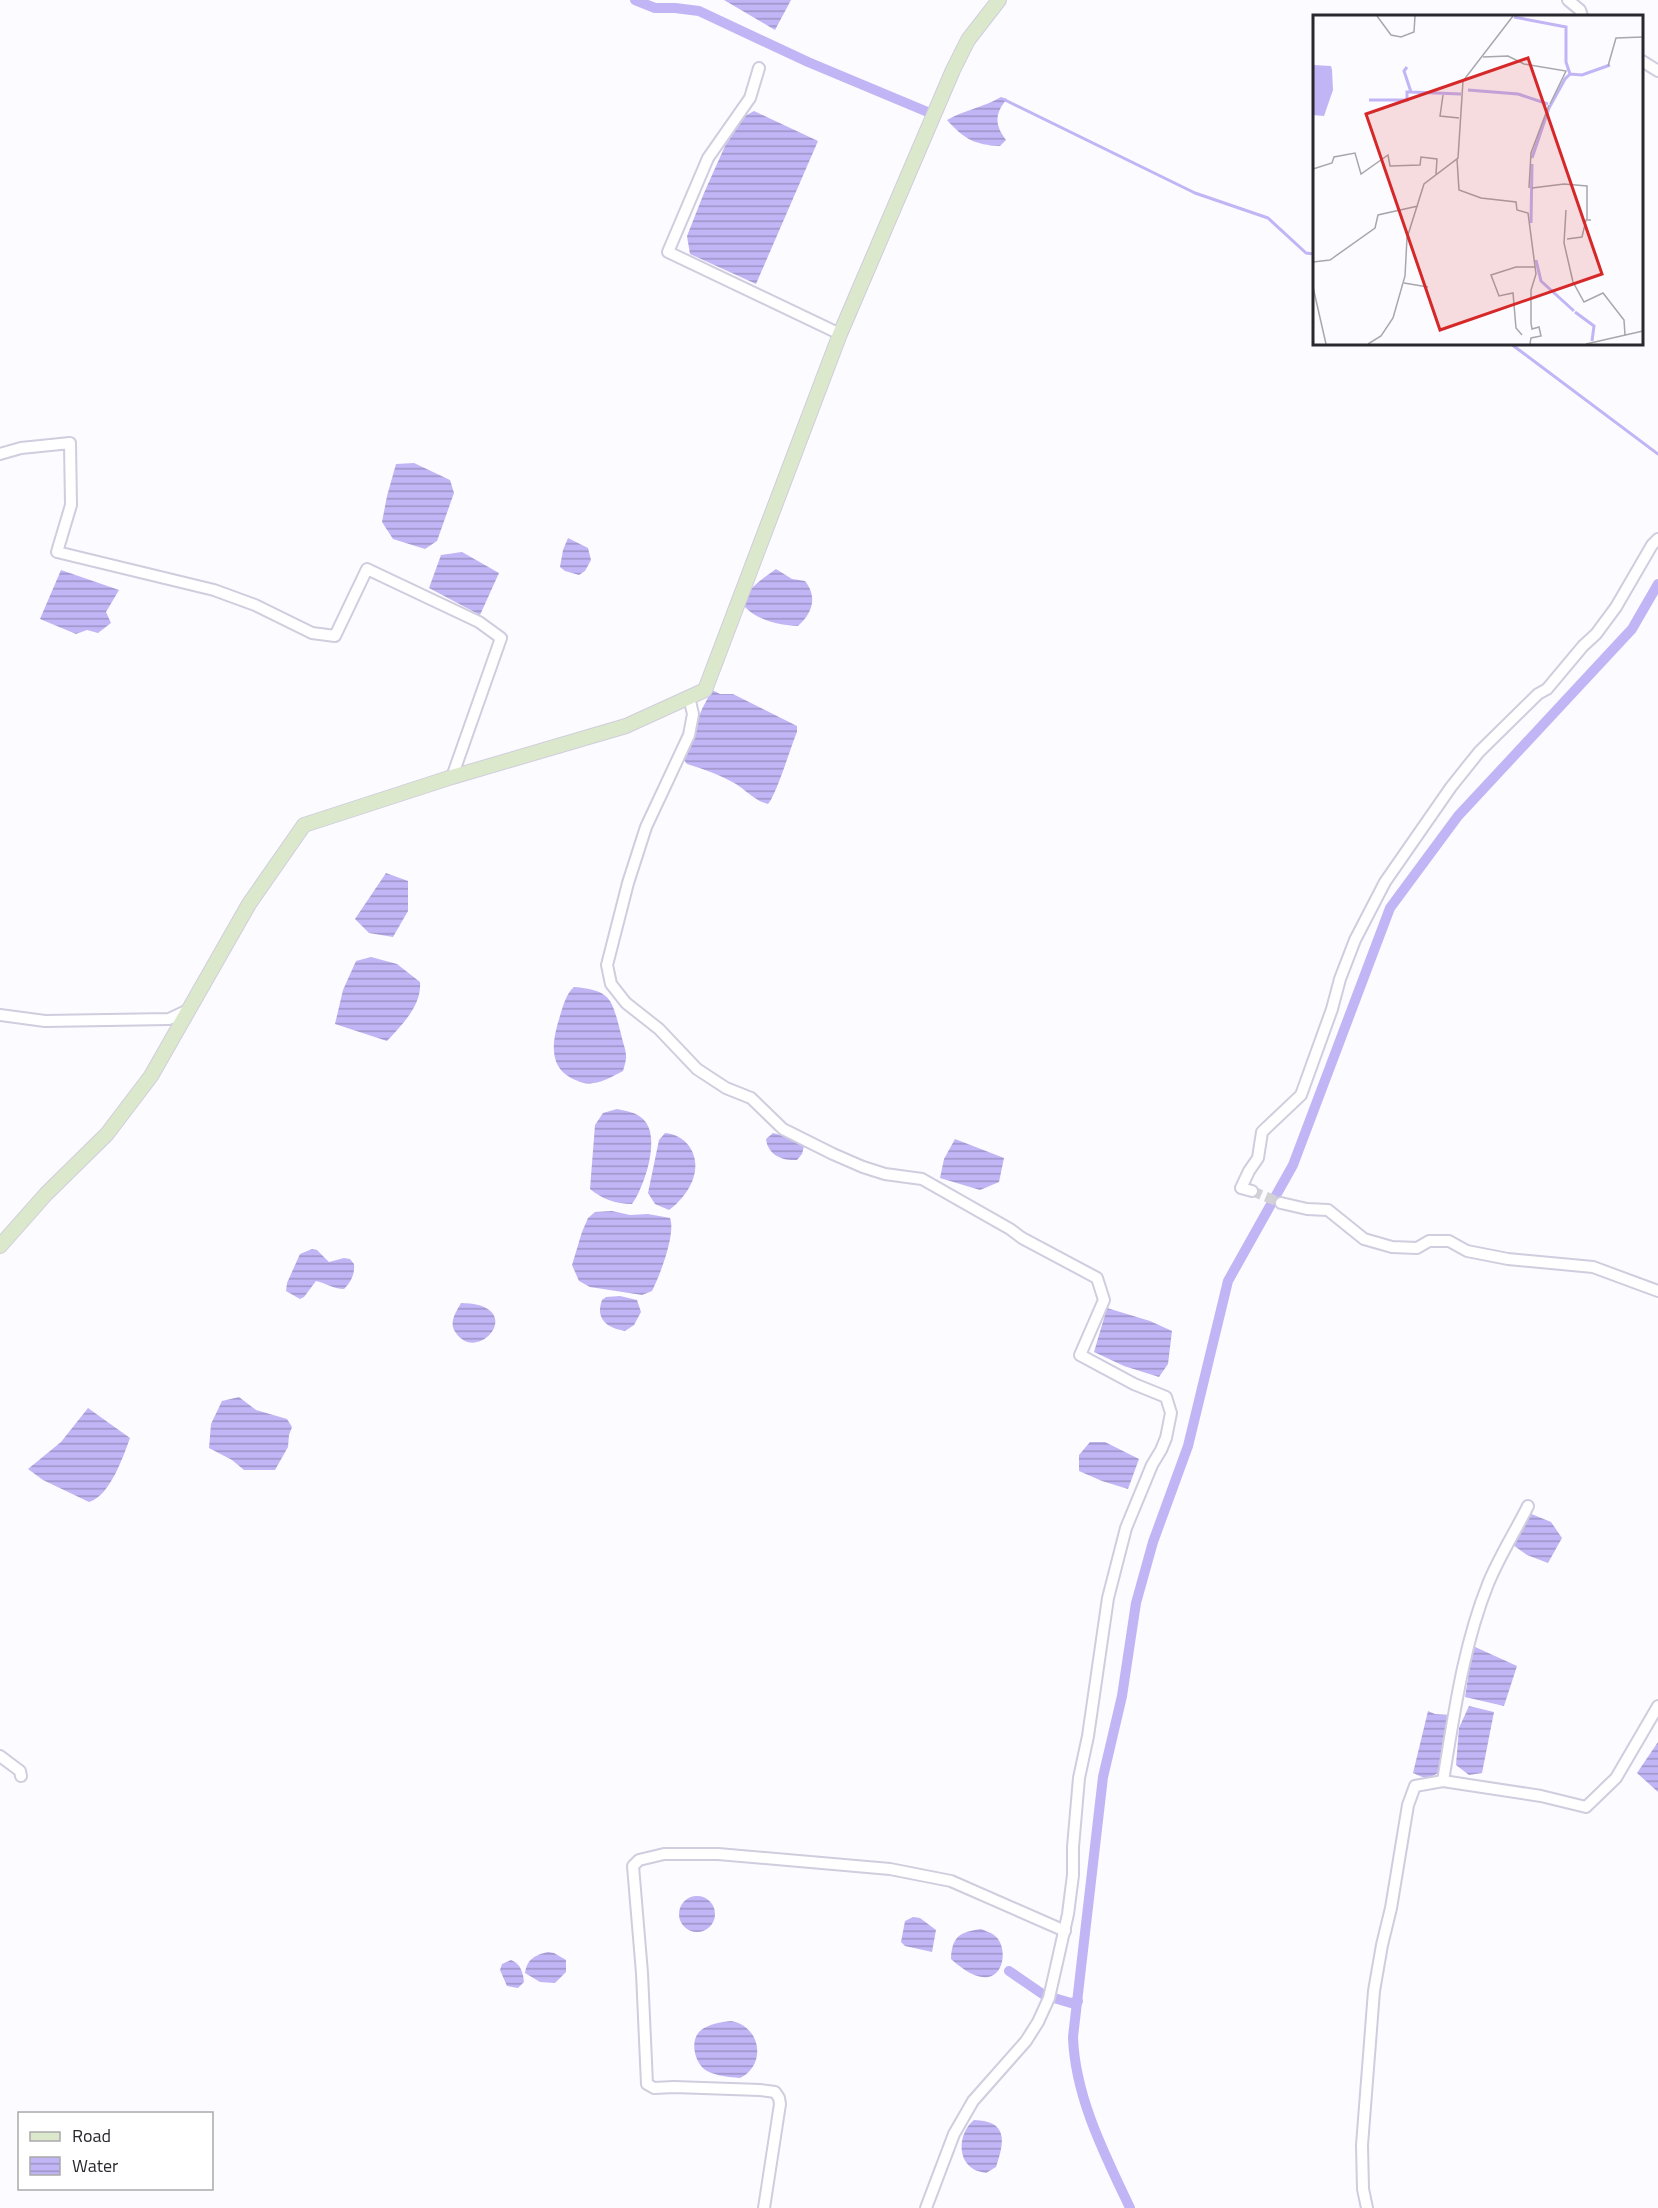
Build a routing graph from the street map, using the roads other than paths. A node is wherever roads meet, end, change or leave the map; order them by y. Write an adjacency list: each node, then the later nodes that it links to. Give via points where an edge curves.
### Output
1 (999, 0): 7 (street, via 968,40 953,70)
2 (1568, 0): 3 (street)
3 (1582, 15)
4 (1643, 62): 6 (street)
5 (759, 68): 7 (street, via 750,98 708,158 668,252)
6 (1658, 71)
7 (840, 334): 10 (street, via 705,690)
8 (0, 454): 11 (street, via 70,443 71,505 57,552 214,590 312,633 335,636 367,569 479,622 501,638)
9 (1658, 539): 14 (street, via 1596,634 1547,689 1479,752 1385,882 1355,940 1301,1095 1262,1132 1258,1158 1241,1188)
10 (690, 698): 11 (street, via 626,726); 23 (street, via 693,714 689,735 646,827 628,883 607,965 612,984 626,1003 659,1029 698,1069 726,1088 752,1098 783,1129 863,1167 922,1179 1097,1278 1104,1300 1080,1355 1166,1398 1171,1413 1166,1438 1126,1528 1108,1598 1079,1778)
11 (452, 777): 12 (street, via 304,825 249,903)
12 (188, 1010): 13 (street, via 169,1018 45,1021); 16 (street, via 151,1076 107,1134)
13 (0, 1015)
14 (1252, 1191)
15 (1281, 1203): 17 (street, via 1328,1210 1364,1239 1392,1247 1417,1248 1430,1241 1449,1241 1467,1251 1593,1267)
16 (0, 1246)
17 (1658, 1291)
18 (1528, 1506): 22 (street, via 1488,1583 1478,1614 1458,1690)
19 (1658, 1706): 22 (street, via 1616,1778 1586,1808 1541,1796)
20 (0, 1756): 21 (street)
21 (21, 1776)
22 (1443, 1781): 26 (street, via 1415,1786 1382,1945 1374,1991 1362,2145)
23 (1065, 1930): 24 (street, via 951,1881 890,1869 718,1854 664,1854 639,1860 633,1866 633,1882 647,2084 654,2088 775,2092 780,2104); 25 (street, via 1049,1998 1038,2022 973,2101 954,2134)
24 (764, 2208)
25 (926, 2208)
26 (1367, 2208)

